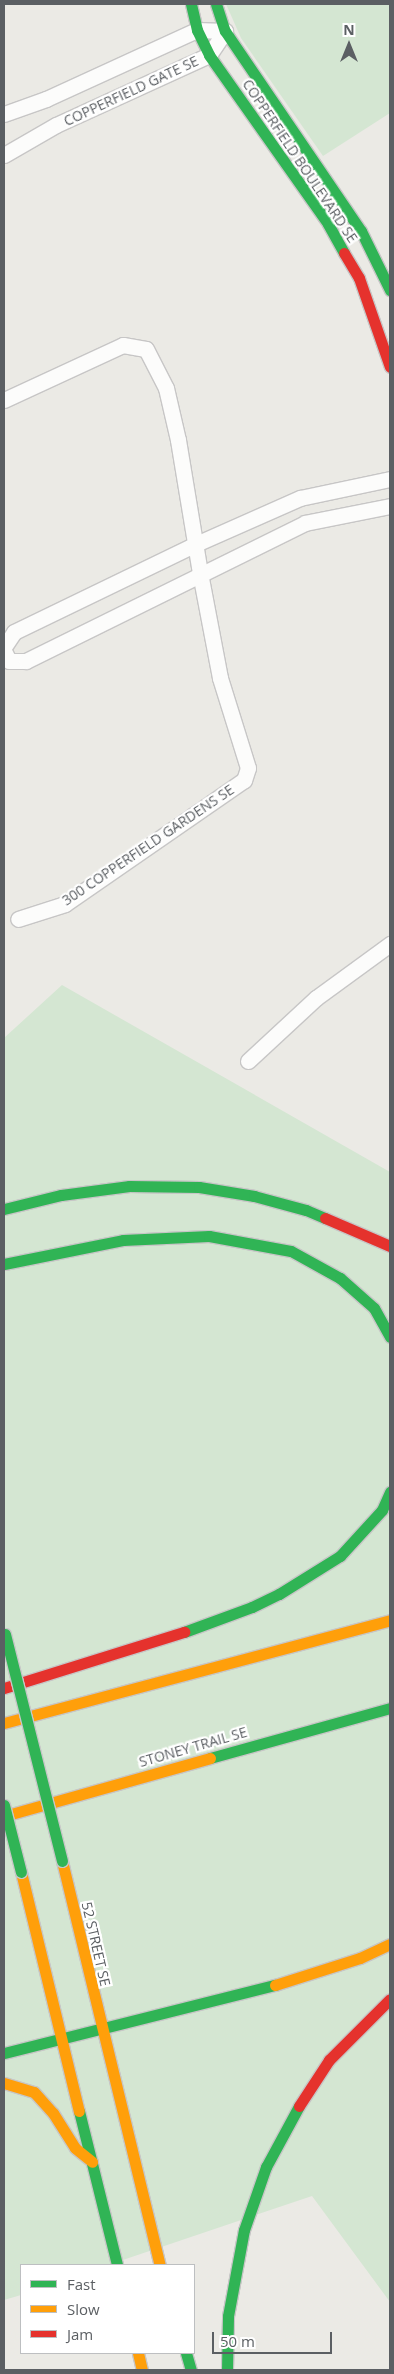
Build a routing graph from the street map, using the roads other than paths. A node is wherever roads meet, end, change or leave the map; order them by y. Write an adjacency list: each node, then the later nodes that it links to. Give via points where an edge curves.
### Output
1 (191, 4): 3 (main road, COPPERFIELD BOULEVARD SE)
2 (216, 4): 4 (main road, COPPERFIELD BOULEVARD SE)
3 (197, 30): 4 (street, COPPERFIELD GATE SE); 5 (main road, COPPERFIELD BOULEVARD SE); 6 (street, COPPERFIELD GATE SE, via 46,99)
4 (225, 31): 5 (street, COPPERFIELD GATE SE); 8 (main road, COPPERFIELD BOULEVARD SE)
5 (209, 55): 7 (street, COPPERFIELD GATE SE, via 72,118); 8 (main road, COPPERFIELD BOULEVARD SE)
6 (4, 114)
7 (4, 155)
8 (345, 230): 9 (main road, COPPERFIELD BOULEVARD SE); 10 (main road, COPPERFIELD BOULEVARD SE, via 358,278)
9 (390, 290)
10 (390, 367)
11 (4, 400): 14 (street, 300 COPPERFIELD GARDENS SE, via 123,345 146,350 166,388)
12 (390, 479): 14 (street, via 300,498)
13 (390, 506): 15 (street, via 305,523)
14 (196, 544): 15 (street, 300 COPPERFIELD GARDENS SE); 16 (street, via 14,632)
15 (200, 574): 16 (street, via 26,661 9,661); 17 (street, 300 COPPERFIELD GARDENS SE, via 220,678 248,768 244,780 65,904)
16 (4, 649)
17 (18, 919)
18 (387, 952): 19 (street, via 316,998)
19 (248, 1061)
20 (23, 1191): 21 (main road)
21 (61, 1195): 22 (main road); 23 (main road, via 129,1186 199,1187 254,1196 306,1210)
22 (4, 1209)
23 (390, 1246)
24 (4, 1264): 25 (main road, via 133,1239 209,1236 282,1249 340,1278 374,1308)
25 (390, 1337)
26 (390, 1492): 29 (main road, via 382,1510 340,1556 279,1594 159,1641)
27 (390, 1620): 31 (main road)
28 (4, 1631): 36 (main road, 52 STREET SE, bridge)
29 (4, 1688)
30 (390, 1708): 33 (main road, STONEY TRAIL SE)
31 (4, 1724)
32 (4, 1804): 37 (main road, bridge)
33 (4, 1816)
34 (390, 1944): 36 (main road, via 360,1958 297,1978)
35 (390, 1999): 47 (main road, via 329,2060 290,2120 266,2167 242,2239 228,2316)
36 (101, 2029): 37 (main road); 42 (main road, 52 STREET SE)
37 (60, 2039): 38 (main road); 40 (main road)
38 (4, 2053)
39 (4, 2083): 40 (main road, via 34,2092 53,2112 75,2148)
40 (92, 2162): 41 (main road)
41 (117, 2264)
42 (160, 2264)
43 (138, 2354): 45 (main road)
44 (186, 2354): 46 (main road)
45 (142, 2370)
46 (191, 2370)
47 (226, 2370)

